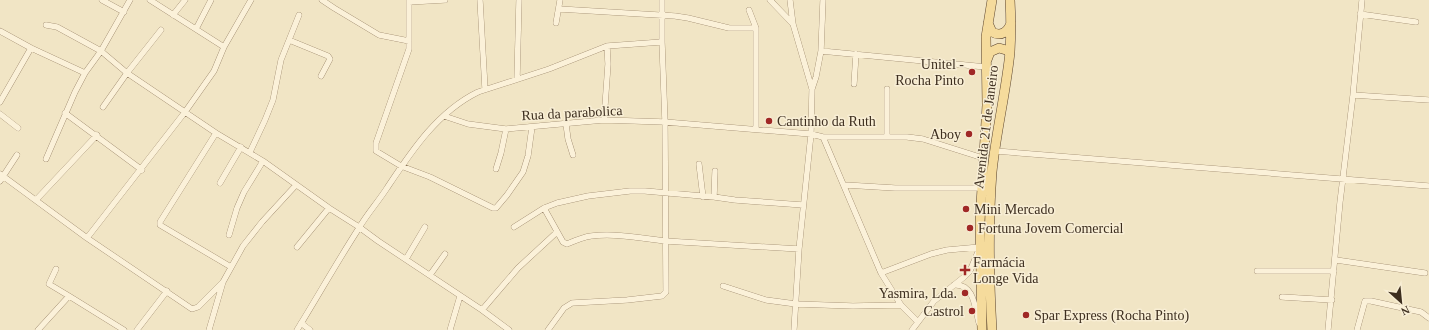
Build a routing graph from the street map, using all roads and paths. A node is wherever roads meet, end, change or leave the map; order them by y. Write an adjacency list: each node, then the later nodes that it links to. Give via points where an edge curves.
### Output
1 (102, 0): 22 (street)
2 (130, 0): 22 (street)
3 (150, 0): 24 (street)
4 (185, 0): 24 (street)
5 (211, 0): 35 (street)
6 (251, 0): 41 (street)
7 (322, 0): 38 (street, via 379,35)
8 (445, 0): 19 (street)
9 (480, 0): 53 (street)
10 (519, 0): 51 (street)
11 (560, 0): 20 (street)
12 (662, 0): 26 (street)
13 (770, 0): 31 (street)
14 (790, 0): 31 (street)
15 (823, 0): 44 (street)
16 (992, 0): 27 (main road, Avenida 21 de Janeiro)
17 (1010, 0): 30 (main road, Avenida 21 de Janeiro)
18 (1362, 0): 23 (street)
19 (409, 1): 38 (street)
20 (559, 9): 26 (street); 29 (street)
21 (749, 10): 33 (street)
22 (124, 12): 43 (street)
23 (1360, 14): 28 (street); 56 (street)
24 (173, 15): 35 (street)
25 (299, 15): 37 (street)
26 (663, 16): 33 (street, via 688,18 729,28); 39 (street)
27 (988, 22): 30 (main road, via 992,32 999,34 1008,30); 47 (main road, Avenida 21 de Janeiro)
28 (1416, 22)
29 (556, 23)
30 (1011, 23): 45 (main road, Avenida 21 de Janeiro)
31 (793, 24): 54 (street)
32 (46, 25): 43 (street, via 57,26)
33 (756, 28): 70 (street)
34 (161, 30): 48 (street)
35 (196, 30): 41 (street)
36 (0, 31): 42 (street)
37 (289, 40): 50 (street, via 328,56 330,60); 78 (street, via 281,60 273,100)
38 (409, 41): 85 (street, via 407,57 375,148)
39 (662, 42): 40 (street); 65 (street)
40 (607, 46): 51 (street); 64 (street)
41 (224, 47): 60 (street, via 214,71)
42 (31, 48): 49 (street); 58 (street)
43 (101, 51): 48 (street); 49 (street)
44 (821, 51): 46 (street); 54 (street)
45 (1010, 53): 47 (main road, via 996,48 990,52); 77 (main road, Avenida 21 de Janeiro)
46 (856, 54): 47 (street); 52 (street)
47 (986, 64): 81 (main road, Avenida 21 de Janeiro)
48 (127, 73): 59 (street); 60 (street)
49 (85, 74): 61 (street)
50 (321, 76)
51 (517, 79): 53 (street)
52 (854, 84)
53 (485, 89): 63 (street, via 468,97)
54 (812, 89): 72 (street)
55 (887, 89): 75 (street)
56 (1353, 95): 57 (street); 90 (street)
57 (1429, 100)
58 (0, 102)
59 (103, 107)
60 (185, 112): 71 (street); 87 (street)
61 (65, 113): 73 (street); 82 (street)
62 (0, 114): 68 (street)
63 (444, 116): 69 (street, Rua da parabolica, via 468,124); 85 (street, via 431,128)
64 (604, 120): 65 (street, Rua da parabolica); 66 (street, Rua da parabolica)
65 (665, 122): 70 (street, Rua da parabolica); 96 (street)
66 (566, 124): 67 (street, Rua da parabolica); 80 (street)
67 (532, 127): 69 (street, Rua da parabolica); 85 (street, via 523,172 496,208)
68 (18, 128)
69 (506, 128): 86 (street)
70 (756, 129): 72 (street, Rua da parabolica)
71 (216, 132): 76 (street); 116 (street, via 160,225)
72 (811, 134): 74 (street, Rua da parabolica); 100 (street)
73 (97, 136): 87 (street); 99 (street)
74 (823, 137): 75 (street, Rua da parabolica); 93 (street)
75 (886, 137): 81 (street, Rua da parabolica, via 923,139)
76 (241, 147): 78 (street); 91 (street)
77 (994, 151): 90 (street); 149 (main road, Avenida 21 de Janeiro, via 990,241)
78 (250, 152): 83 (street)
79 (17, 155): 89 (street)
80 (573, 155)
81 (984, 158): 95 (main road, Avenida 21 de Janeiro)
82 (46, 159)
83 (263, 161): 92 (street); 107 (street, via 244,192)
84 (699, 164): 97 (street)
85 (401, 166): 103 (street)
86 (496, 169)
87 (142, 170): 108 (street)
88 (715, 171): 98 (street)
89 (1, 177): 99 (street)
90 (1343, 179): 94 (street); 115 (street)
91 (220, 183)
92 (296, 185): 101 (street); 116 (street, via 262,222 243,246)
93 (845, 185): 95 (street); 120 (street)
94 (1429, 186)
95 (982, 188): 111 (main road, Avenida 21 de Janeiro)
96 (665, 194): 97 (street); 102 (street, via 645,191 623,192 570,199); 109 (street)
97 (703, 197): 98 (street)
98 (714, 197): 100 (street)
99 (36, 200): 108 (street)
100 (804, 205): 112 (street)
101 (329, 208): 103 (street); 110 (street)
102 (544, 208): 105 (street); 106 (street)
103 (359, 227): 114 (street); 136 (street)
104 (425, 227): 114 (street)
105 (514, 227)
106 (557, 232): 109 (street, via 567,244 589,236 602,235); 133 (street, via 518,268)
107 (229, 235)
108 (87, 238): 126 (street)
109 (665, 241): 112 (street); 145 (street, via 664,295 572,303 564,308)
110 (297, 247)
111 (980, 247): 120 (street, via 931,254); 124 (street, via 970,271); 148 (main road, Avenida 21 de Janeiro)
112 (799, 249): 131 (street)
113 (445, 254): 122 (street)
114 (406, 259): 122 (street)
115 (1336, 260): 118 (street); 121 (street)
116 (231, 267): 123 (street)
117 (56, 269): 127 (street, via 49,284)
118 (1334, 270): 119 (street); 130 (street)
119 (1257, 271)
120 (882, 273): 132 (street)
121 (1425, 273)
122 (430, 275): 128 (street)
123 (223, 282): 126 (street, via 192,309); 140 (street)
124 (953, 285): 135 (street, via 934,301); 148 (street, via 964,286 972,295)
125 (724, 286): 131 (street, via 766,300)
126 (167, 291): 139 (street)
127 (69, 296): 137 (street); 138 (street)
128 (460, 296): 133 (street); 143 (street)
129 (1282, 297): 130 (street)
130 (1332, 300): 150 (street)
131 (796, 304): 132 (street); 146 (street)
132 (901, 305): 135 (street)
133 (482, 310): 144 (street)
134 (1429, 318): 151 (street, via 1421,312 1365,301)
135 (918, 322): 147 (street)
136 (302, 324): 141 (street); 142 (street)
137 (38, 330)
138 (124, 330)
139 (137, 330)
140 (209, 330)
141 (297, 330)
142 (310, 330)
143 (450, 330)
144 (508, 330)
145 (548, 330)
146 (794, 330)
147 (913, 330)
148 (981, 330)
149 (992, 330)
150 (1328, 330)
151 (1357, 330)

